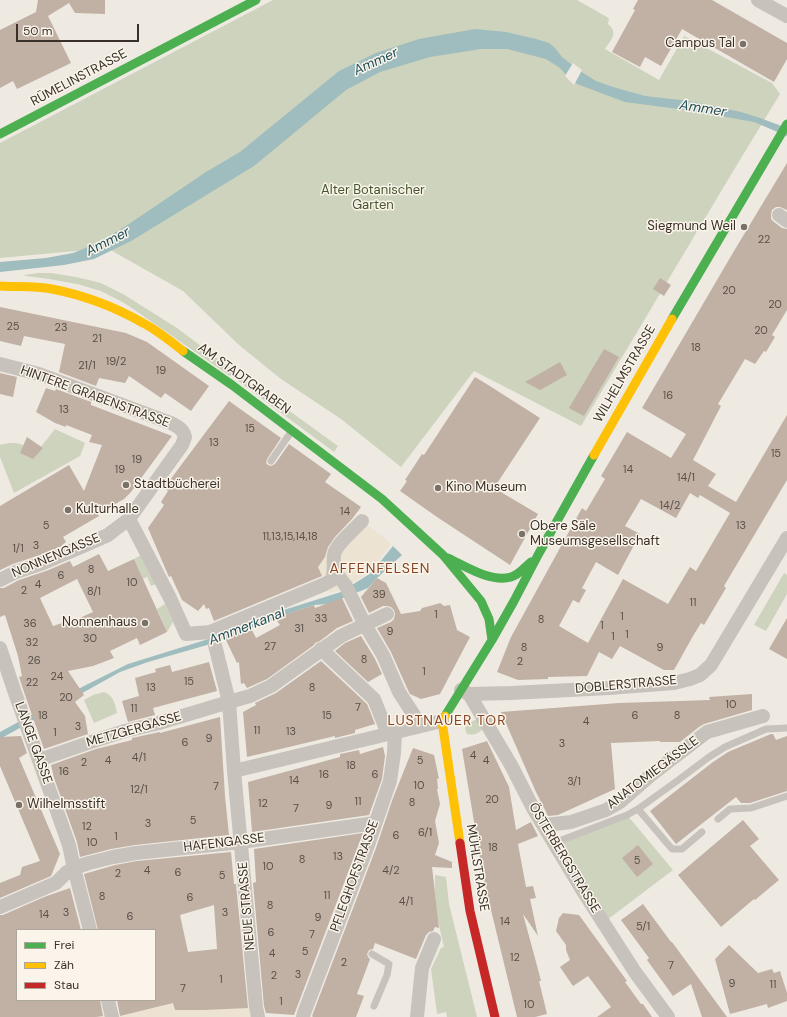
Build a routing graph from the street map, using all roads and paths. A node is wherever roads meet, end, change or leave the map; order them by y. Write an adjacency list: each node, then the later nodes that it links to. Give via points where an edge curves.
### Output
1 (256, 0): 5 (main road, RÜMELINSTRASSE)
2 (758, 0): 3 (street)
3 (787, 16)
4 (787, 124): 15 (main road, WILHELMSTRASSE, via 672,319)
5 (0, 134)
6 (0, 286): 8 (main road, AM STADTGRABEN, via 51,289 118,310 144,323)
7 (0, 364): 9 (street, HINTERE GRABENSTRASSE, via 39,374 171,423 182,430)
8 (292, 430): 10 (lane); 14 (main road, AM STADTGRABEN, via 382,499)
9 (185, 437): 11 (street, NONNENGASSE, via 182,445)
10 (271, 461)
11 (129, 518): 16 (street, via 186,634 210,632 325,584 332,580); 17 (street, NONNENGASSE, via 108,535 90,544)
12 (362, 521): 16 (street, via 334,553)
13 (787, 538): 24 (street, DOBLERSTRASSE, via 711,665 700,675 669,684 512,693)
14 (443, 555): 15 (main road, AM STADTGRABEN, via 490,577 500,579 515,575); 20 (main road, AM STADTGRABEN, via 481,601 489,619)
15 (538, 555): 20 (main road, WILHELMSTRASSE)
16 (334, 574): 19 (street, via 346,586)
17 (0, 580)
18 (387, 614): 19 (street, METZGERGASSE)
19 (365, 625): 23 (street, METZGERGASSE); 28 (street)
20 (492, 640): 24 (main road, WILHELMSTRASSE)
21 (215, 645): 25 (street)
22 (0, 648): 31 (street, LANGE GASSE)
23 (321, 649): 25 (street, METZGERGASSE, via 271,686); 30 (street, via 374,699)
24 (465, 692): 27 (main road, WILHELMSTRASSE); 37 (street, ÖSTERBERGSTRASSE, via 512,765)
25 (229, 702): 31 (street, METZGERGASSE, via 125,731); 32 (street, NEUE STRASSE)
26 (762, 716): 37 (street, ANATOMIEGÄSSLE, via 707,732 620,802 606,810 571,822)
27 (442, 721): 28 (street); 52 (main road, MÜHLSTRASSE, via 470,911)
28 (421, 726): 30 (street)
29 (787, 728): 34 (lane, via 766,729 726,747)
30 (391, 733): 32 (street); 36 (street, PFLEGHOFSTRASSE, via 394,753 390,781)
31 (39, 760): 41 (street, LANGE GASSE, via 69,845)
32 (234, 771): 39 (street, NEUE STRASSE)
33 (787, 796): 35 (lane, via 750,808 730,809)
34 (638, 809): 38 (lane, via 672,849 682,850); 40 (lane)
35 (718, 819)
36 (375, 823): 39 (street, HAFENGASSE); 50 (street, PFLEGHOFSTRASSE, via 337,941)
37 (543, 825): 40 (street, ÖSTERBERGSTRASSE)
38 (702, 832)
39 (241, 842): 41 (street, HAFENGASSE, via 136,853); 49 (street, NEUE STRASSE)
40 (554, 843): 53 (street, ÖSTERBERGSTRASSE, via 611,936)
41 (74, 868): 42 (street, via 56,883); 43 (street, LANGE GASSE)
42 (0, 907)
43 (90, 929)
44 (434, 939): 51 (street, via 422,968)
45 (372, 954): 47 (lane, via 390,964)
46 (108, 1001): 48 (street)
47 (374, 1006)
48 (112, 1017)
49 (258, 1017)
50 (303, 1017)
51 (417, 1017)
52 (495, 1017)
53 (668, 1017)

